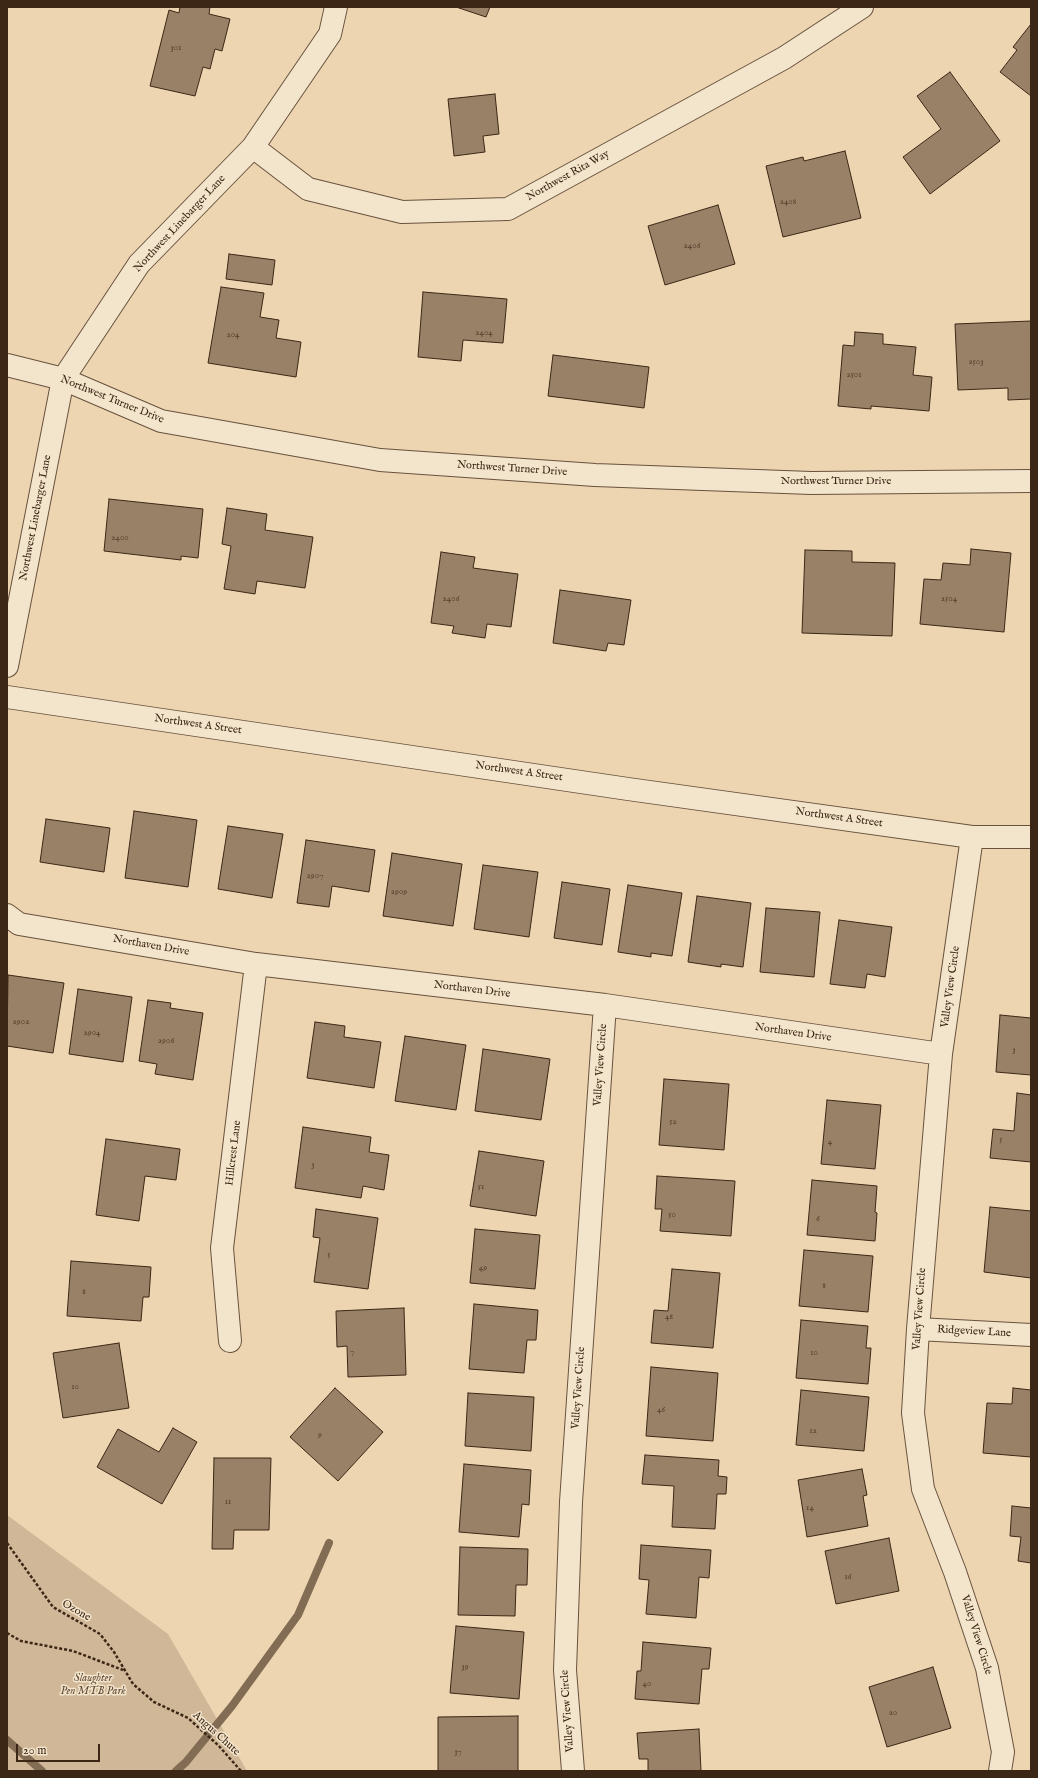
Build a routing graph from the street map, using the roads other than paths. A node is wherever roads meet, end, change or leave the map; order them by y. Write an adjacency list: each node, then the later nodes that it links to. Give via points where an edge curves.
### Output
1 (336, 7): 3 (street, Northwest Linebarger Lane, via 330,34)
2 (862, 7): 3 (street, Northwest Rita Way, via 784,58 508,209 402,212 308,189)
3 (253, 147): 5 (street, Northwest Linebarger Lane, via 139,264)
4 (7, 365): 5 (street, Northwest Turner Drive)
5 (63, 379): 6 (street, Northwest Turner Drive, via 161,421 380,460 595,475 810,483); 7 (street, Northwest Linebarger Lane)
6 (1031, 481)
7 (7, 666)
8 (7, 697): 9 (street, Northwest A Street)
9 (972, 837): 10 (street, Northwest A Street); 14 (street, Valley View Circle)
10 (1031, 837)
11 (7, 914): 12 (street, Northaven Drive, via 19,924)
12 (256, 964): 13 (street, Northaven Drive); 17 (street, Hillcrest Lane, via 222,1248)
13 (604, 1005): 14 (street, Northaven Drive); 18 (street, Valley View Circle, via 571,1502 565,1670)
14 (941, 1054): 15 (street, Valley View Circle)
15 (918, 1329): 16 (street, Ridgeview Lane); 19 (street, Valley View Circle, via 913,1413 923,1489 955,1572 987,1668 1003,1752)
16 (1031, 1335)
17 (230, 1341)
18 (573, 1771)
19 (1000, 1771)

